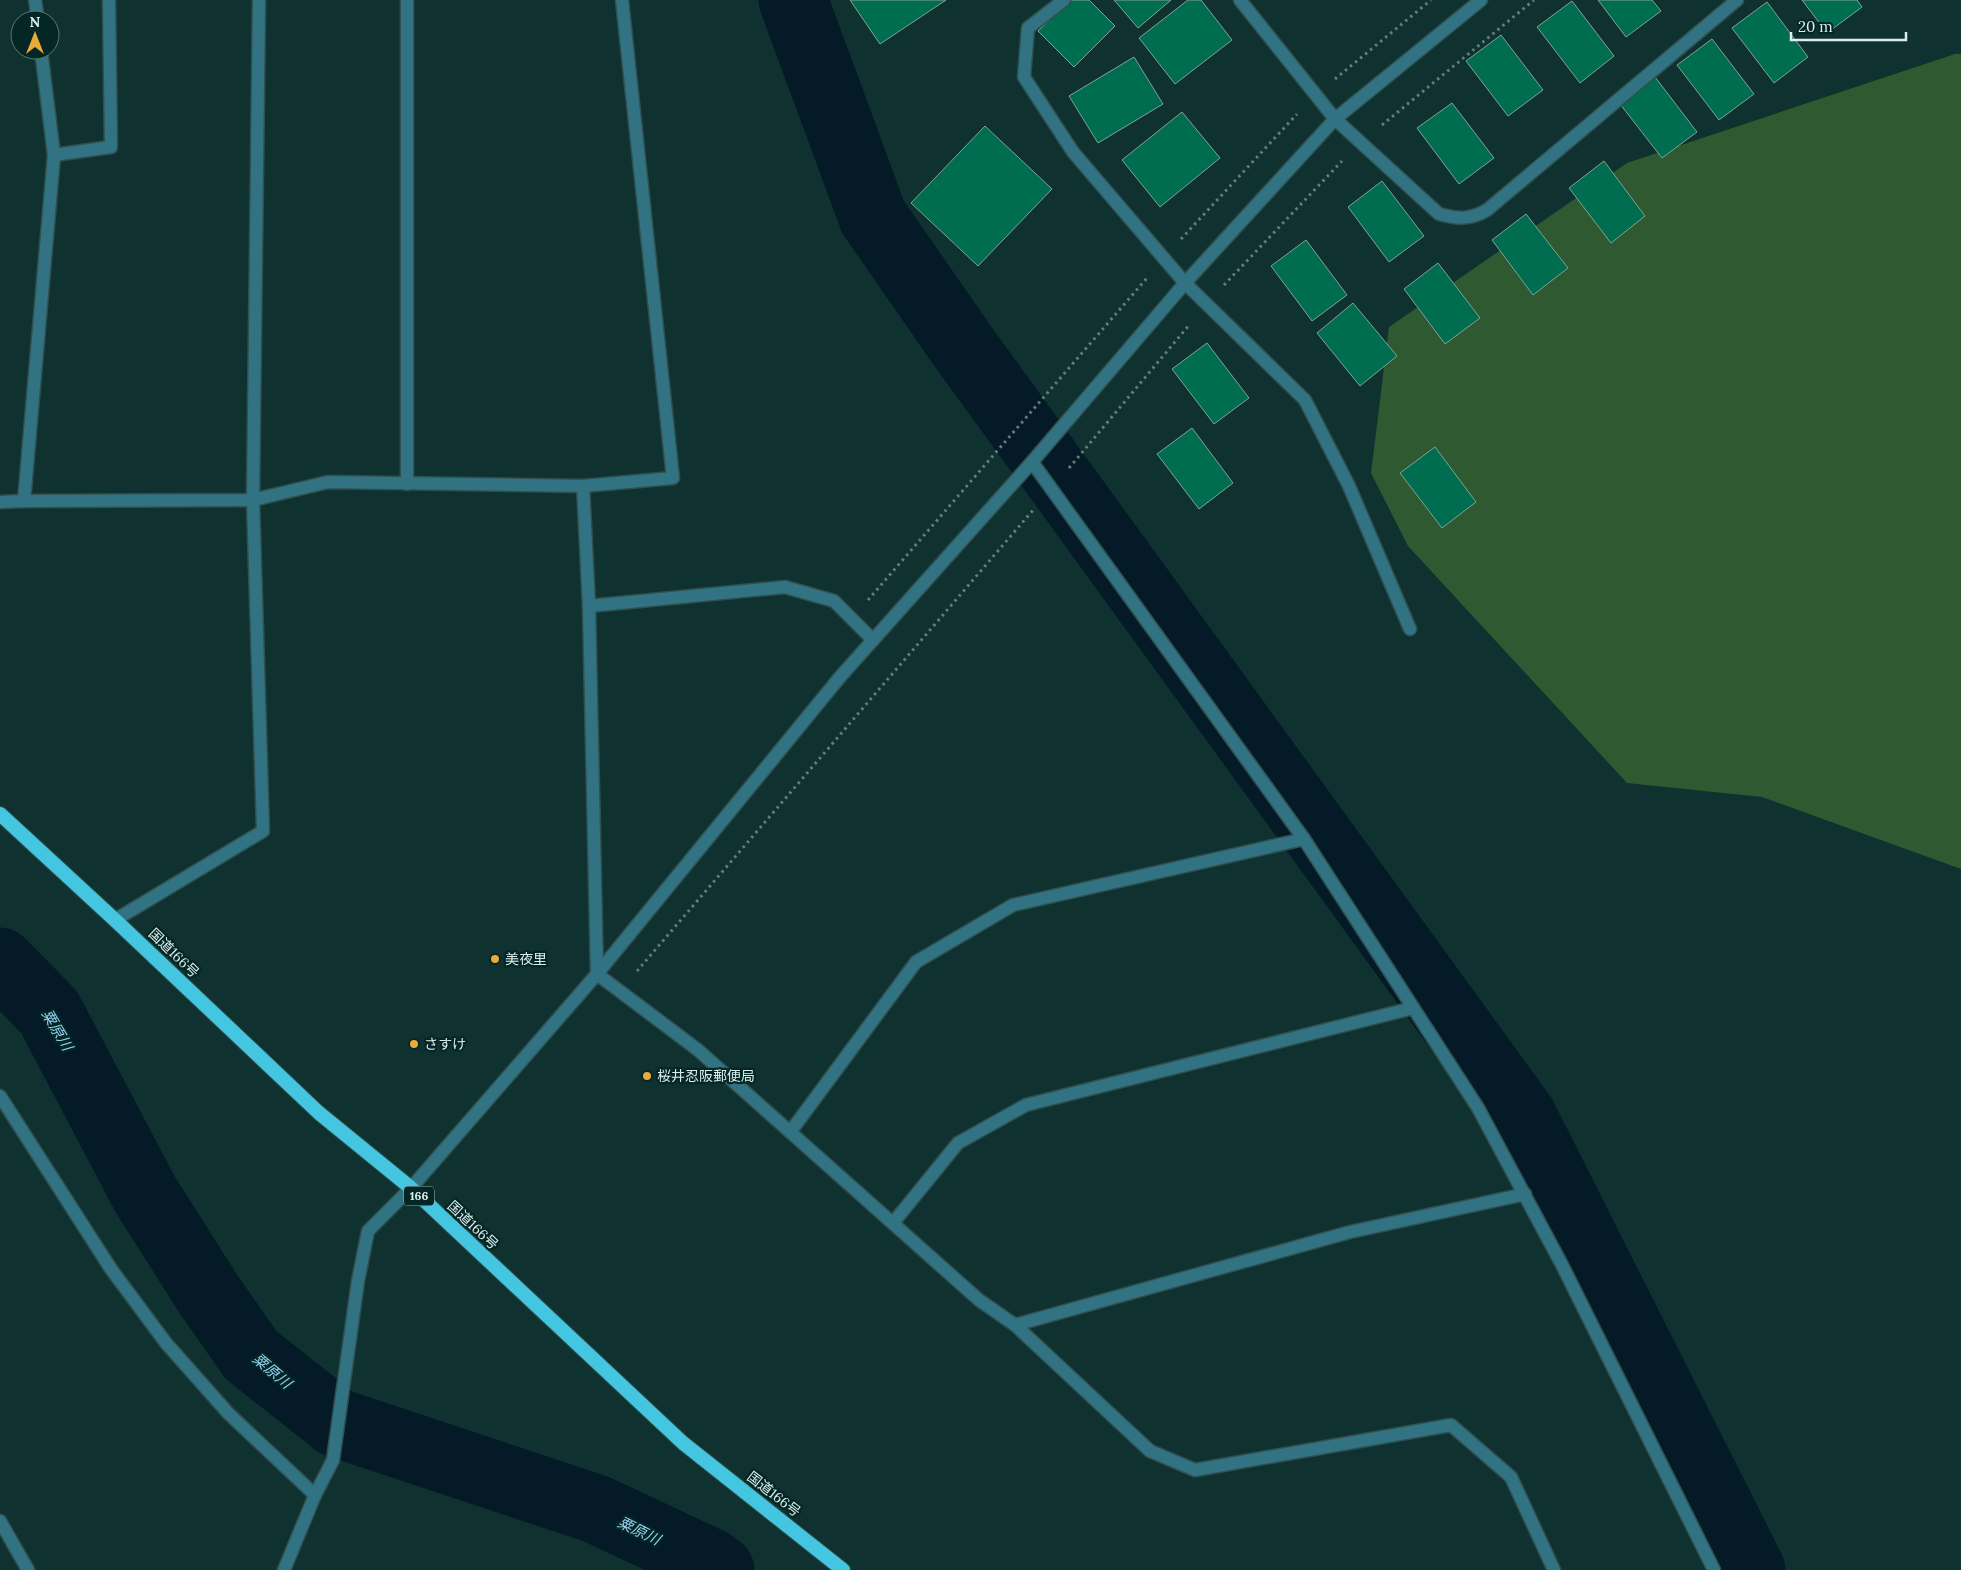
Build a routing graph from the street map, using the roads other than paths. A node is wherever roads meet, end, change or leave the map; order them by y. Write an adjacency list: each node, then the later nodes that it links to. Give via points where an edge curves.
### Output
1 (109, 0): 11 (street, via 111,147)
2 (259, 0): 16 (street)
3 (407, 0): 14 (street)
4 (622, 0): 15 (street, via 673,478)
5 (1064, 0): 12 (street, via 1028,28 1024,77 1073,152)
6 (1240, 0): 10 (street)
7 (1481, 0): 10 (street)
8 (1737, 0): 10 (street, via 1474,218 1456,219 1439,214)
9 (42, 60): 11 (street)
10 (1335, 120): 12 (street)
11 (54, 155): 17 (street)
12 (1185, 283): 13 (street); 20 (street, via 1305,400 1349,486)
13 (1032, 462): 21 (street); 23 (street)
14 (407, 484): 15 (street); 16 (street, via 328,482)
15 (584, 486): 19 (street)
16 (252, 500): 17 (street); 24 (street, via 263,831)
17 (24, 501): 18 (street)
18 (0, 502)
19 (589, 606): 21 (street, via 785,587 834,601); 25 (street)
20 (1410, 629)
21 (873, 640): 25 (street)
22 (0, 814): 24 (highway, 国道166号 / 166)
23 (1304, 839): 26 (street); 28 (street, via 1012,905 916,962)
24 (116, 920): 29 (highway, 国道166号 / 166, via 319,1113)
25 (597, 974): 28 (street, via 698,1050); 29 (street)
26 (1413, 1008): 30 (street, via 1478,1108); 31 (street, via 1026,1105 958,1143)
27 (0, 1096): 33 (street, via 111,1269 166,1342 228,1413)
28 (791, 1131): 31 (street)
29 (411, 1188): 33 (street, via 368,1231 333,1460); 37 (highway, 国道166号 / 166, via 683,1443)
30 (1525, 1194): 32 (street, via 1350,1232); 39 (street)
31 (893, 1223): 32 (street, via 979,1300)
32 (1015, 1325): 38 (street, via 1150,1451 1195,1470 1451,1425 1511,1477)
33 (315, 1495): 36 (street)
34 (0, 1521): 35 (street)
35 (28, 1570)
36 (284, 1570)
37 (843, 1570)
38 (1554, 1570)
39 (1714, 1570)

